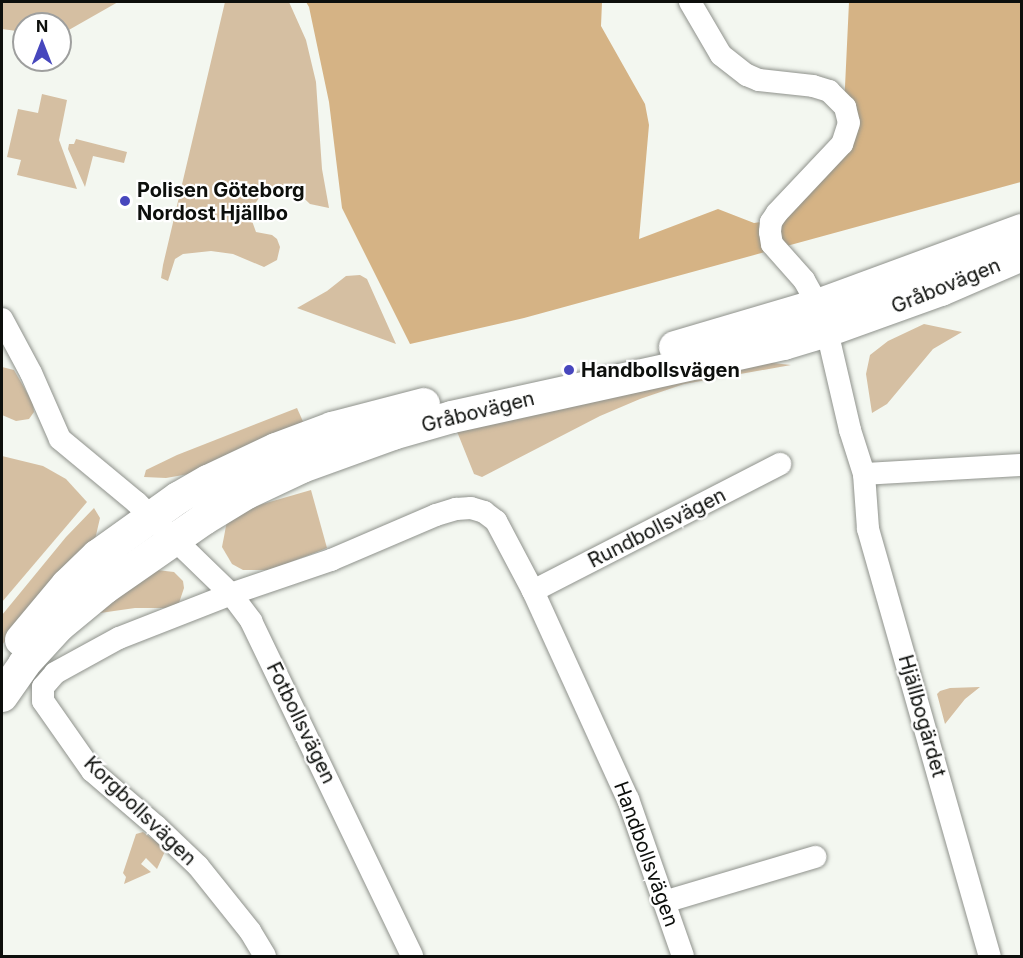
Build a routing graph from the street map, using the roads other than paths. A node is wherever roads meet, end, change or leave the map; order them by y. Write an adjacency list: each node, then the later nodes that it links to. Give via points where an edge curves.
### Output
1 (690, 2): 4 (street, Hjällbogärdet, via 721,55 747,75 829,91 845,107 849,123 842,144 771,222 772,244 804,279)
2 (1022, 230): 4 (main road, Gråbovägen)
3 (1022, 255): 4 (main road, Gråbovägen, via 941,290)
4 (822, 318): 8 (street, Hjällbogärdet); 9 (main road, Gråbovägen, via 763,323 643,356 459,395 332,428 208,481); 10 (main road, Gråbovägen, via 784,344 452,417 393,434 273,480)
5 (2, 319): 9 (street, Fotbollsvägen, via 60,439 114,481)
6 (780, 464): 11 (street, Rundbollsvägen)
7 (1022, 465): 8 (street)
8 (864, 474): 20 (street, Hjällbogärdet, via 868,529)
9 (151, 517): 10 (street, Fotbollsvägen); 13 (main road, Gråbovägen, via 97,556 67,585)
10 (174, 538): 12 (street, Fotbollsvägen); 14 (main road, Gråbovägen, via 59,626 24,664)
11 (533, 591): 12 (street, Handbollsvägen, via 496,522 471,508 436,515 331,560); 16 (street, Handbollsvägen, via 628,799)
12 (231, 594): 17 (street, Korgbollsvägen, via 118,638 56,673 43,687 43,701 92,771 198,866); 18 (street, Fotbollsvägen, via 251,621)
13 (2, 664)
14 (2, 696)
15 (815, 857): 16 (street)
16 (664, 902): 19 (street, Handbollsvägen)
17 (265, 957)
18 (412, 957)
19 (683, 957)
20 (990, 957)

